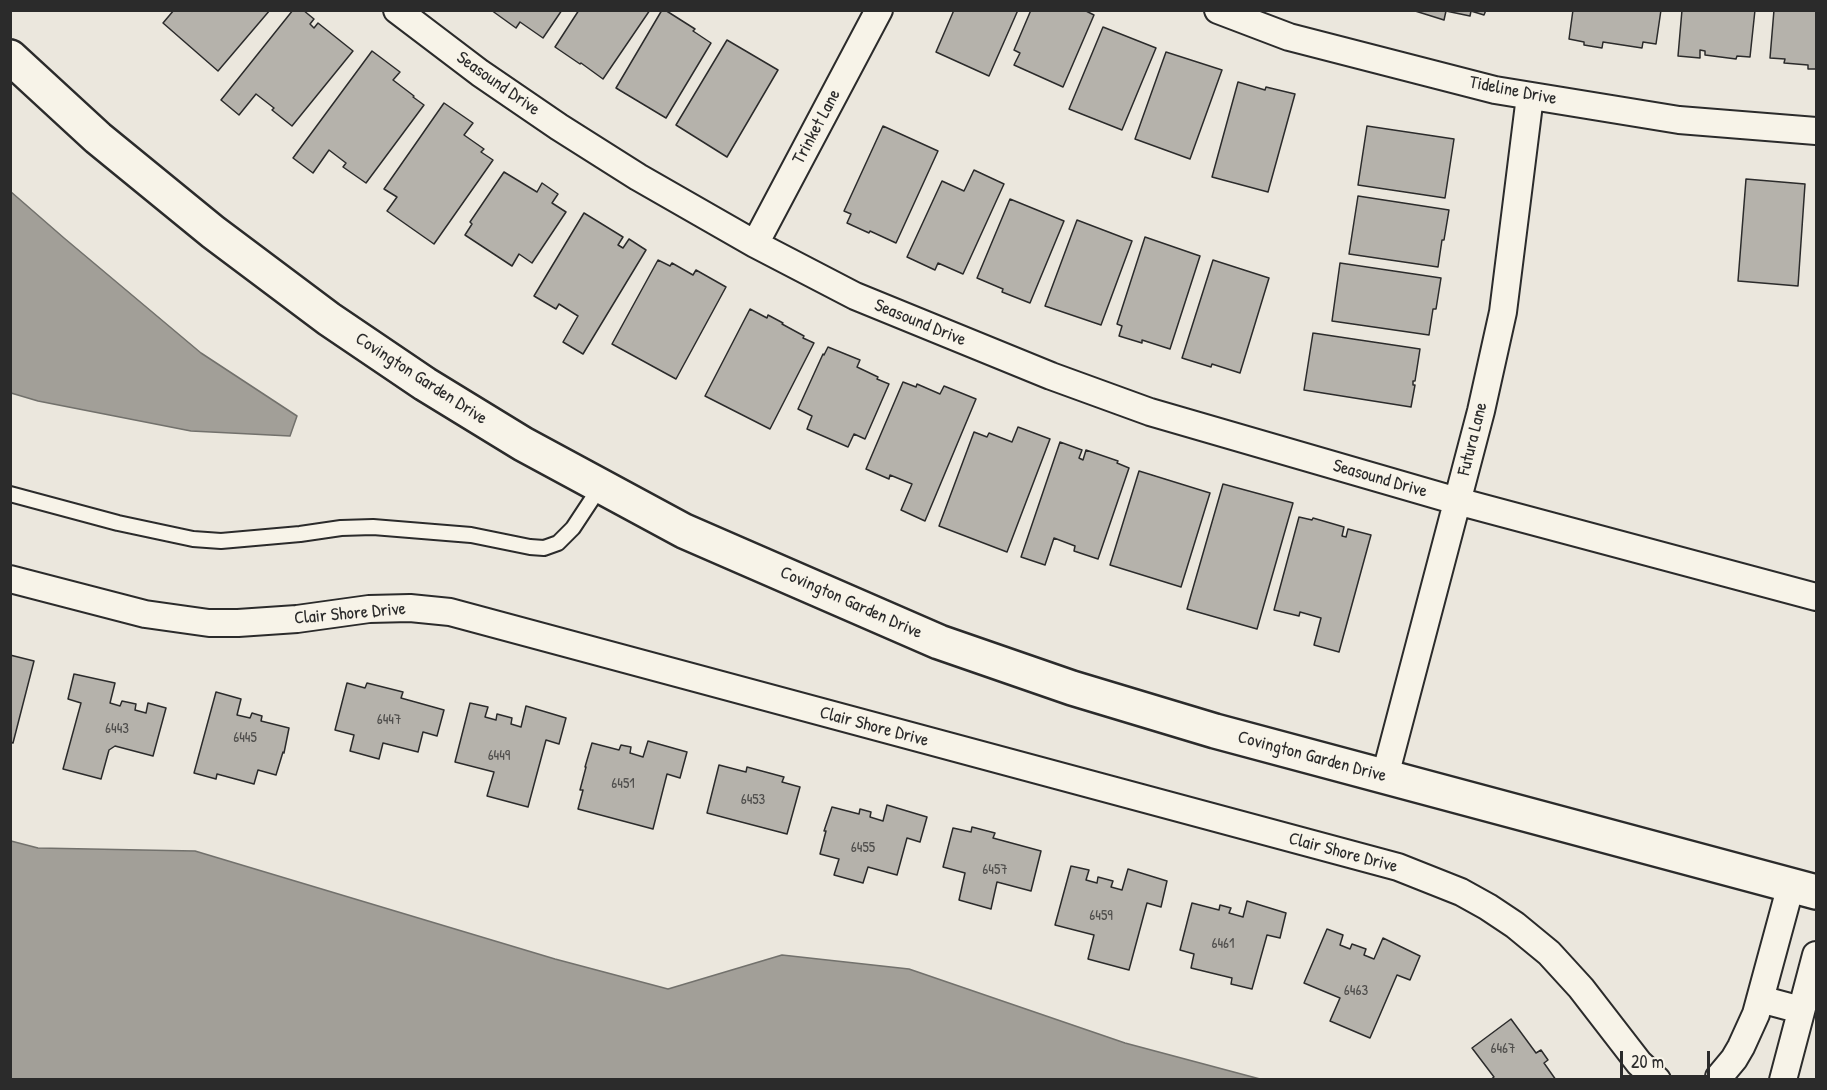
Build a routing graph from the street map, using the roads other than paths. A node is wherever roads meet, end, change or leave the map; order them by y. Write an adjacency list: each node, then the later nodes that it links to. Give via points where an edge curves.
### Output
1 (397, 10): 7 (street, Seasound Drive, via 559,127)
2 (879, 10): 7 (street, Trinket Lane)
3 (1218, 10): 5 (street, Tideline Drive, via 1289,37)
4 (10, 57): 8 (street, Covington Garden Drive, via 213,232 329,319 425,384)
5 (1530, 96): 6 (street, Tideline Drive, via 1679,120); 10 (street, Futura Lane, via 1503,312)
6 (1816, 131)
7 (755, 244): 10 (street, Seasound Drive, via 855,296 1051,376 1150,412)
8 (600, 486): 9 (lane, via 573,528 558,543 544,548 471,535 373,527 221,541 193,539); 13 (street, Covington Garden Drive, via 684,531 939,642 1215,731)
9 (10, 494)
10 (1457, 501): 12 (street, Seasound Drive); 13 (street, Futura Lane)
11 (10, 579): 19 (street, Clair Shore Drive, via 145,614 209,623 285,620 369,609 450,612 1398,867 1461,892 1515,925 1581,987 1639,1063)
12 (1816, 597)
13 (1385, 776): 14 (street, Covington Garden Drive)
14 (1804, 889): 16 (street)
15 (1816, 956): 17 (street)
16 (1760, 999): 17 (street); 18 (street, via 1741,1047)
17 (1801, 1010): 21 (street)
18 (1716, 1078): 20 (street, via 1735,1076)
19 (1657, 1080)
20 (1747, 1080)
21 (1783, 1080)

